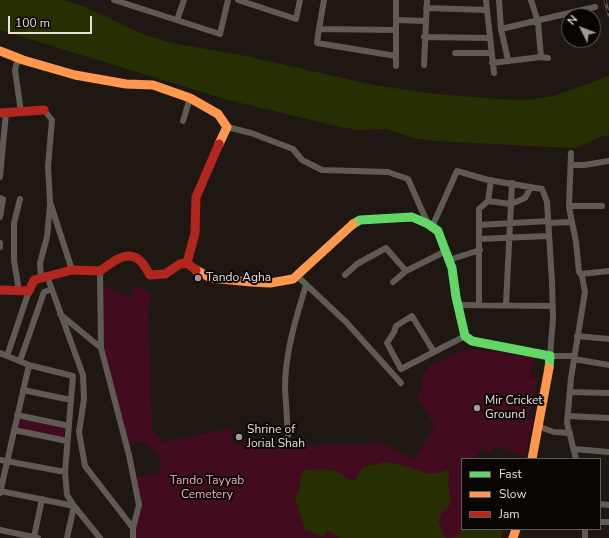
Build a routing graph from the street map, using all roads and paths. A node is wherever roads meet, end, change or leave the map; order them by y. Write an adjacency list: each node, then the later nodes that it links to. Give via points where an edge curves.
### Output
1 (114, 0): 15 (street)
2 (184, 0): 15 (street)
3 (228, 0): 15 (street, via 220,34)
4 (238, 0): 5 (street, via 296,19)
5 (300, 0)
6 (324, 0): 19 (street)
7 (396, 0): 16 (street)
8 (427, 0): 13 (street)
9 (486, 0): 14 (street)
10 (499, 0): 20 (street)
11 (531, 0): 17 (street)
12 (595, 7): 17 (street)
13 (426, 8): 14 (street); 18 (street)
14 (487, 10): 23 (street)
15 (177, 20)
16 (396, 20): 18 (street); 21 (street)
17 (537, 20): 20 (street); 28 (street)
18 (425, 21): 22 (street)
19 (319, 29): 21 (street); 27 (street, via 317,43)
20 (501, 29): 31 (street)
21 (396, 30): 27 (street)
22 (424, 37): 23 (street); 33 (street)
23 (490, 38): 26 (street)
24 (0, 51): 29 (street)
25 (455, 52): 26 (street)
26 (491, 53): 32 (street)
27 (396, 56): 34 (street)
28 (541, 57): 30 (street); 31 (street)
29 (18, 58): 36 (street, via 75,75 126,84 153,85); 38 (street, via 15,70)
30 (548, 58)
31 (508, 60): 32 (street)
32 (492, 63): 35 (street)
33 (424, 65)
34 (396, 66)
35 (494, 73)
36 (190, 98): 40 (street); 41 (street, via 218,114)
37 (44, 110): 38 (street); 52 (street, via 52,120 48,166)
38 (21, 112): 39 (street)
39 (3, 113): 45 (street)
40 (183, 121)
41 (227, 127): 60 (street, via 293,149 302,160 322,170 388,172 408,179); 69 (street, via 196,197 195,233)
42 (572, 153): 44 (street)
43 (609, 161): 44 (street)
44 (571, 165): 54 (street)
45 (0, 176)
46 (491, 180): 47 (street); 51 (street); 60 (street, via 457,171)
47 (512, 183): 48 (street); 53 (street)
48 (531, 187): 53 (street, via 525,198); 57 (street, via 542,189 546,195)
49 (0, 198): 56 (street, via 3,199)
50 (20, 199): 82 (street, via 14,223 14,260)
51 (488, 201): 53 (street); 61 (street, via 479,209)
52 (50, 202): 70 (street); 77 (street, via 47,237 40,263)
53 (511, 204): 59 (street)
54 (569, 206): 55 (street); 58 (street)
55 (602, 206)
56 (0, 217)
57 (548, 222): 58 (street); 59 (street); 63 (street)
58 (572, 222): 74 (street)
59 (511, 223): 61 (street); 62 (street)
60 (430, 225): 68 (street, via 438,232); 76 (street, via 412,217 360,220 348,227)
61 (479, 225): 64 (street)
62 (510, 236): 63 (street); 64 (street); 86 (street)
63 (548, 236): 87 (street)
64 (479, 239): 67 (street)
65 (0, 243): 66 (street)
66 (0, 247)
67 (480, 250): 68 (street); 85 (street)
68 (448, 256): 72 (street); 84 (street)
69 (187, 263): 71 (street, via 180,264 165,274 150,275 138,259 128,256 114,260); 76 (street, via 210,278 270,282 293,279)
70 (72, 270): 71 (street); 77 (street)
71 (100, 271): 92 (street)
72 (406, 271): 75 (street, via 386,248 357,264); 78 (street)
73 (609, 271): 74 (street)
74 (581, 274): 90 (street, via 585,292)
75 (345, 275)
76 (297, 276): 79 (street)
77 (44, 278): 80 (street); 83 (street, via 34,280)
78 (393, 282)
79 (306, 285): 101 (street, via 346,322); 113 (street, via 289,352 285,387)
80 (52, 289): 88 (street); 98 (street, via 44,292)
81 (0, 290): 82 (street)
82 (19, 291): 83 (street)
83 (29, 291): 95 (street)
84 (458, 305): 85 (street); 89 (street)
85 (479, 305): 86 (street)
86 (506, 305): 87 (street)
87 (552, 306): 96 (street)
88 (60, 313): 92 (street); 125 (street, via 83,375 84,399 80,432 85,466)
89 (465, 336): 93 (street); 96 (street, via 472,341)
90 (577, 336): 91 (street); 97 (street)
91 (609, 339)
92 (101, 348): 125 (street, via 129,455 139,505)
93 (434, 352): 93 (street, via 412,316 396,326 386,343 401,369)
94 (0, 353): 95 (street)
95 (7, 356): 98 (street)
96 (550, 356): 97 (street); 110 (street)
97 (574, 357): 100 (street); 103 (street)
98 (20, 361): 99 (street)
99 (29, 365): 102 (street); 105 (street, via 74,376)
100 (609, 365)
101 (401, 383)
102 (23, 390): 105 (street); 106 (street)
103 (570, 392): 104 (street); 107 (street)
104 (609, 393)
105 (71, 400): 109 (street)
106 (17, 415): 109 (street); 111 (street)
107 (568, 416): 108 (street); 112 (street)
108 (609, 418)
109 (69, 426): 114 (street)
110 (540, 427): 112 (street, via 554,432); 117 (street)
111 (14, 430): 114 (street); 120 (street)
112 (570, 433): 115 (street)
113 (288, 435)
114 (67, 442): 121 (street)
115 (574, 449): 116 (street); 118 (street)
116 (609, 452)
117 (532, 458)
118 (576, 458)
119 (0, 460): 120 (street)
120 (7, 461): 121 (street); 122 (street)
121 (65, 472): 124 (street, via 67,495)
122 (0, 492): 123 (street)
123 (42, 499): 124 (street); 127 (street)
124 (74, 506): 128 (street); 129 (street)
125 (133, 528): 130 (street)
126 (0, 530): 127 (street)
127 (36, 538)
128 (67, 538)
129 (100, 538)
130 (133, 538)
131 (585, 538): 132 (street)
132 (593, 538)

